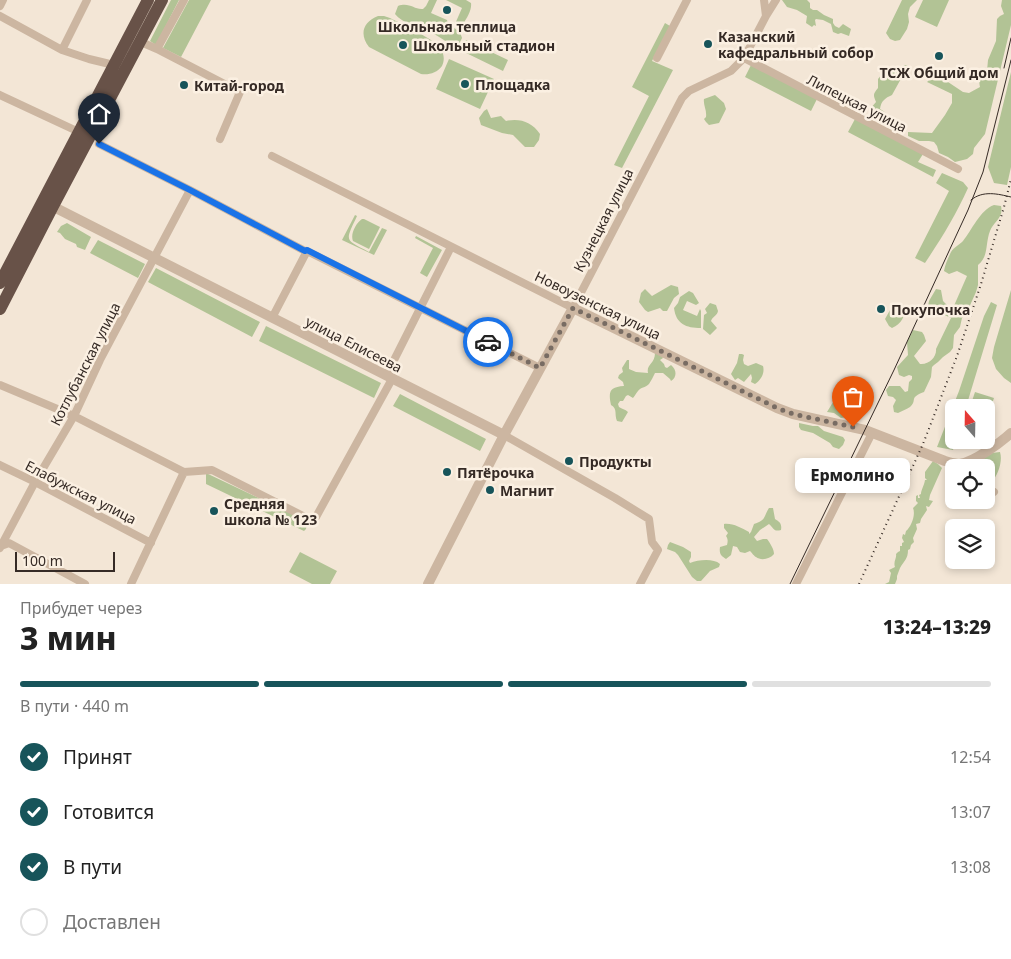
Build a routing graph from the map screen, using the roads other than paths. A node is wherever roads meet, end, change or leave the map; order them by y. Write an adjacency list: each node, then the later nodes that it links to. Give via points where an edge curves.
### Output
1 (3, 0): 9 (street)
2 (87, 0): 14 (street)
3 (148, 0): 17 (highway)
4 (162, 0): 12 (highway)
5 (184, 0): 13 (street)
6 (687, 0): 15 (street)
7 (764, 0): 11 (street)
8 (776, 0): 11 (street, Кузнецкая улица)
9 (0, 6)
10 (0, 16): 14 (street)
11 (766, 16): 16 (street, Кузнецкая улица)
12 (140, 42): 13 (street); 25 (highway)
13 (157, 49): 20 (street, via 240,92)
14 (62, 50): 17 (street)
15 (657, 58)
16 (744, 58): 23 (street, Липецкая улица); 32 (street, Кузнецкая улица, via 731,71 689,91 682,98)
17 (114, 66): 19 (highway)
18 (0, 95): 19 (street)
19 (79, 132): 25 (highway)
20 (220, 139)
21 (99, 144): 24 (street)
22 (272, 156): 26 (street, Новоузенская улица)
23 (958, 169)
24 (190, 190): 27 (street); 28 (street, Котлубанская улица)
25 (48, 204): 28 (street, улица Елисеева); 29 (highway); 30 (highway)
26 (451, 246): 31 (street); 32 (street, Новоузенская улица)
27 (307, 250): 31 (street); 33 (street)
28 (154, 257): 33 (street, улица Елисеева); 37 (street, Котлубанская улица)
29 (0, 284)
30 (2, 302)
31 (421, 308): 34 (street); 35 (street)
32 (573, 308): 34 (street, Кузнецкая улица); 38 (street, Новоузенская улица, via 777,408)
33 (272, 318): 35 (street, улица Елисеева)
34 (540, 368): 40 (street, Кузнецкая улица)
35 (389, 377): 40 (street, улица Елисеева); 44 (street, via 316,517 309,519 212,470)
36 (0, 385): 37 (street)
37 (74, 416): 44 (street); 45 (street, Котлубанская улица)
38 (872, 433): 42 (street, Новоузенская улица); 52 (street)
39 (1011, 434): 41 (street)
40 (504, 436): 50 (street, Кузнецкая улица); 51 (street, улица Елисеева, via 649,519 652,542 658,550)
41 (976, 459)
42 (945, 461)
43 (0, 465): 45 (street, Елабужская улица)
44 (184, 472): 46 (street)
45 (36, 482): 46 (street, Елабужская улица); 47 (street, Котлубанская улица)
46 (151, 543): 49 (street)
47 (0, 547): 48 (street, via 9,543)
48 (85, 584)
49 (131, 584)
50 (428, 584)
51 (640, 584)
52 (796, 584)

